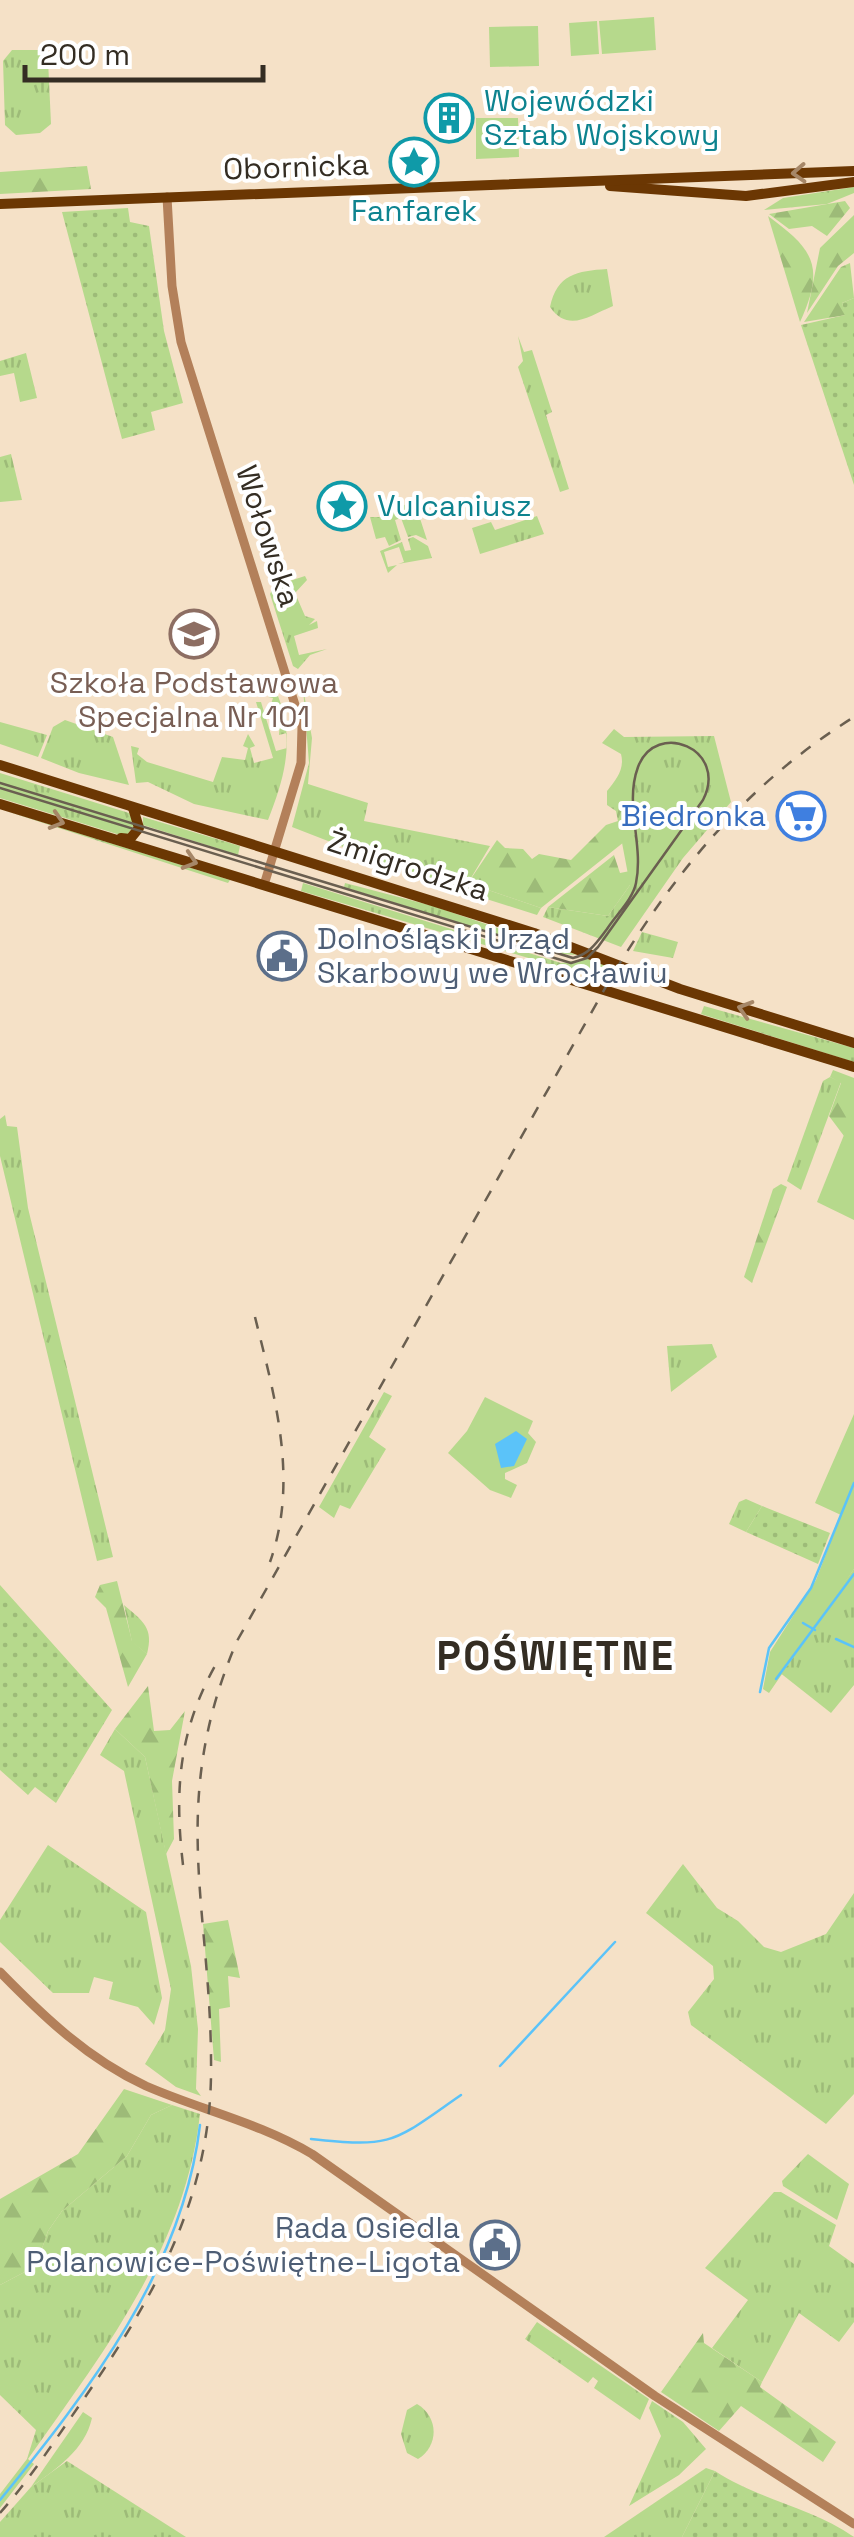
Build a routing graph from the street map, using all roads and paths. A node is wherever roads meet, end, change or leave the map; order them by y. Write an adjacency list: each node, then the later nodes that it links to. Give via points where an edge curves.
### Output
1 (854, 171): 3 (main road, Obornicka, one-way to 3)
2 (854, 182): 3 (main road, Obornicka, via 746,196)
3 (595, 183): 4 (main road, Obornicka)
4 (168, 197): 5 (main road, Obornicka); 10 (street, Wołowska, via 181,342 302,727 301,762)
5 (0, 204)
6 (0, 766): 8 (main road, Żmigrodzka)
7 (0, 804): 9 (main road, Żmigrodzka, one-way to 9)
8 (133, 808): 9 (main road, via 138,831 130,839); 10 (main road, Żmigrodzka)
9 (115, 838): 11 (main road, Żmigrodzka, one-way to 11)
10 (274, 850): 11 (street, Wołowska); 12 (main road, Żmigrodzka, one-way to 10)
11 (264, 886): 13 (main road, Żmigrodzka)
12 (854, 1043)
13 (854, 1067)
14 (0, 1972): 15 (street, via 100,2060 312,2154 633,2381)
15 (854, 2524)

